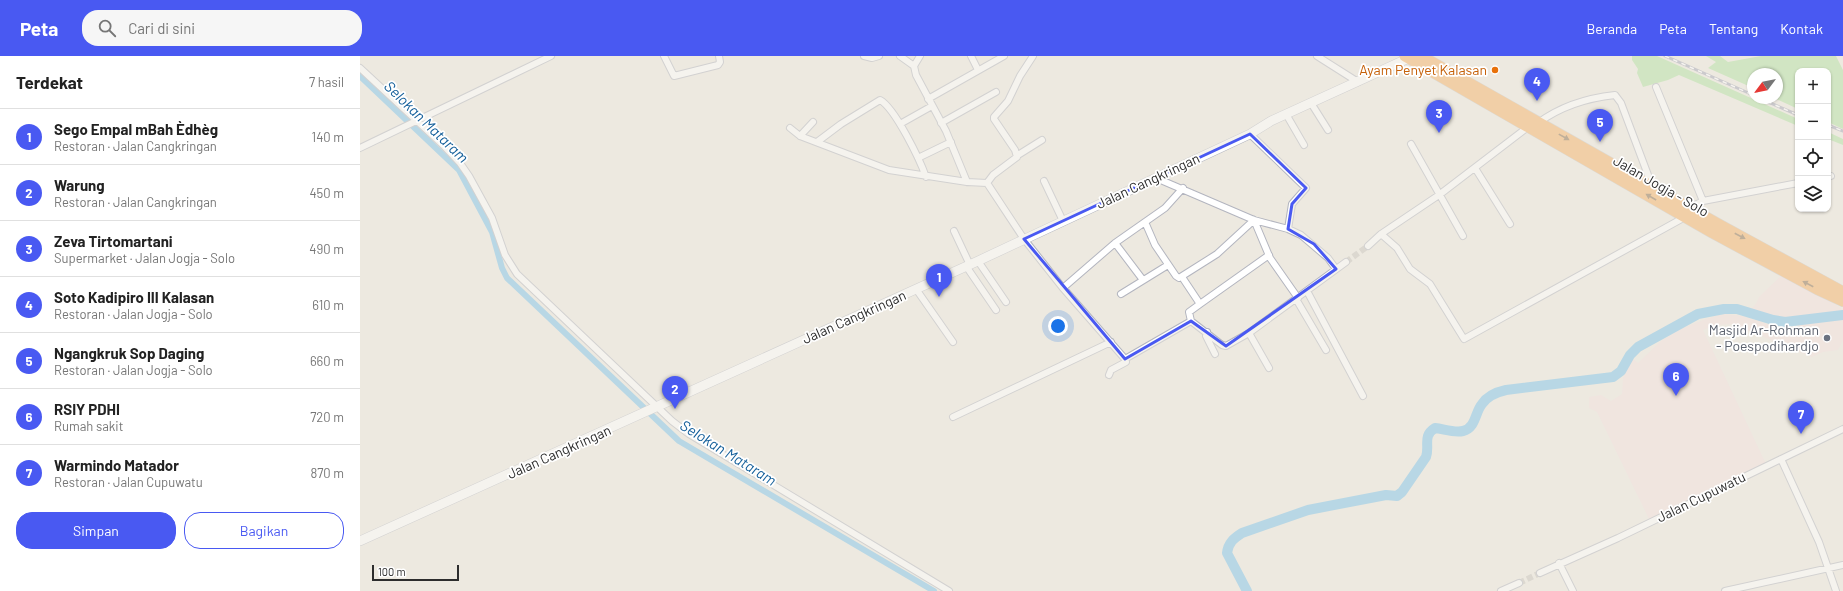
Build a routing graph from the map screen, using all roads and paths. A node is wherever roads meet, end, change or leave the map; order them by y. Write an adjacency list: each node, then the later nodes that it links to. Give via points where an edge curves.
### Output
1 (551, 56): 24 (street)
2 (664, 56): 3 (street, via 674,76 718,65)
3 (719, 56)
4 (864, 56): 5 (street)
5 (879, 56)
6 (900, 56): 14 (street)
7 (920, 56): 14 (street)
8 (971, 56): 16 (street)
9 (1004, 56): 16 (street)
10 (1033, 56): 39 (street, via 1008,102 994,117)
11 (1317, 56): 17 (street)
12 (1421, 56): 28 (highway, Jalan Jogja - Solo)
13 (1408, 57): 17 (main road, Jalan Cangkringan); 28 (highway, Jalan Jogja - Solo)
14 (914, 66): 20 (street)
15 (360, 68): 24 (street)
16 (978, 70): 20 (street)
17 (1358, 82): 21 (main road, Jalan Cangkringan)
18 (1656, 87): 51 (street)
19 (996, 92): 26 (street)
20 (928, 99): 22 (street)
21 (1311, 103): 23 (main road, Jalan Cangkringan); 30 (street)
22 (932, 106): 26 (street); 27 (street)
23 (1286, 114): 31 (main road, Jalan Cangkringan); 37 (street)
24 (414, 122): 38 (street); 93 (street, via 460,163 473,183 498,233 503,250 517,274)
25 (813, 122): 32 (street)
26 (941, 123): 35 (street)
27 (900, 124): 34 (street, via 880,100); 40 (street)
28 (1533, 125): 41 (street); 47 (highway, Jalan Jogja - Solo, one-way to 47); 47 (street, via 1572,104 1615,94 1648,175); 52 (highway, Jalan Jogja - Solo, one-way to 28)
29 (790, 128): 32 (street)
30 (1328, 130)
31 (1250, 134): 43 (main road, Jalan Cangkringan); 58 (street, via 1306,188 1292,204)
32 (800, 136): 34 (street)
33 (1042, 140): 39 (street)
34 (817, 142): 42 (street, via 889,170)
35 (951, 142): 40 (street); 45 (street)
36 (1411, 144): 50 (street)
37 (1304, 145)
38 (360, 148)
39 (1018, 155): 46 (street, via 1017,159 992,176)
40 (918, 158): 42 (street)
41 (1476, 168): 50 (street); 56 (street)
42 (926, 177): 45 (street)
43 (1156, 178): 49 (street); 54 (main road, Jalan Cangkringan)
44 (1044, 181): 54 (street)
45 (967, 182): 46 (street)
46 (987, 183): 62 (street)
47 (1645, 183): 52 (highway, Jalan Jogja - Solo)
48 (1795, 184): 51 (street)
49 (1183, 188): 53 (street); 55 (street, via 1165,208)
50 (1439, 195): 60 (street); 61 (street)
51 (1703, 201): 52 (street)
52 (1689, 213): 57 (highway, Jalan Jogja - Solo); 60 (street, via 1464,339 1430,284 1410,270 1397,248)
53 (1254, 220): 58 (street); 65 (street); 70 (street, via 1217,254)
54 (1063, 221): 62 (main road, Jalan Cangkringan)
55 (1145, 222): 63 (street); 68 (street, via 1155,246)
56 (1510, 224)
57 (1716, 228): 75 (highway, Jalan Jogja - Solo, one-way to 75); 78 (highway, Jalan Jogja - Solo, one-way to 57, via 1810,285)
58 (1288, 229): 69 (street, via 1314,244)
59 (954, 231): 67 (street)
60 (1382, 234): 64 (street)
61 (1463, 236)
62 (1024, 239): 67 (main road, Jalan Cangkringan); 72 (street)
63 (1115, 243): 71 (street); 72 (street)
64 (1368, 246)
65 (1269, 255): 77 (street); 80 (street)
66 (1346, 262): 69 (street)
67 (971, 264): 73 (main road, Jalan Cangkringan); 79 (street); 81 (street)
68 (1168, 265): 70 (street, via 1177,277); 71 (street)
69 (1336, 269): 74 (street)
70 (1182, 277): 80 (street)
71 (1143, 280): 76 (street)
72 (1064, 288): 86 (street)
73 (916, 289): 85 (street); 93 (main road, Jalan Cangkringan)
74 (1306, 291): 77 (street); 92 (street)
75 (1843, 292)
76 (1121, 294)
77 (1297, 298): 84 (street); 87 (street)
78 (1843, 301)
79 (1006, 302)
80 (1200, 304): 82 (street, via 1189,312)
81 (996, 310)
82 (1191, 321): 83 (street); 89 (street)
83 (1206, 332): 84 (street, via 1225,346); 88 (street)
84 (1249, 333): 90 (street)
85 (953, 342)
86 (1111, 342): 89 (street); 94 (street)
87 (1326, 350)
88 (1216, 354)
89 (1125, 359): 91 (street, via 1126,362 1111,370)
90 (1269, 368)
91 (1109, 375)
92 (1363, 396)
93 (656, 407): 97 (main road, Jalan Cangkringan); 103 (street, via 710,449)
94 (953, 417)
95 (1843, 429): 96 (street, Jalan Cupuwatu)
96 (1781, 459): 98 (street, Jalan Cupuwatu, via 1618,538); 100 (street)
97 (360, 541)
98 (1559, 563): 101 (street, Jalan Cupuwatu); 105 (street)
99 (1843, 565): 100 (street)
100 (1829, 568): 106 (street); 107 (street)
101 (1540, 573)
102 (1519, 583): 104 (street)
103 (949, 591)
104 (1501, 591)
105 (1573, 591)
106 (1725, 591)
107 (1836, 591)

